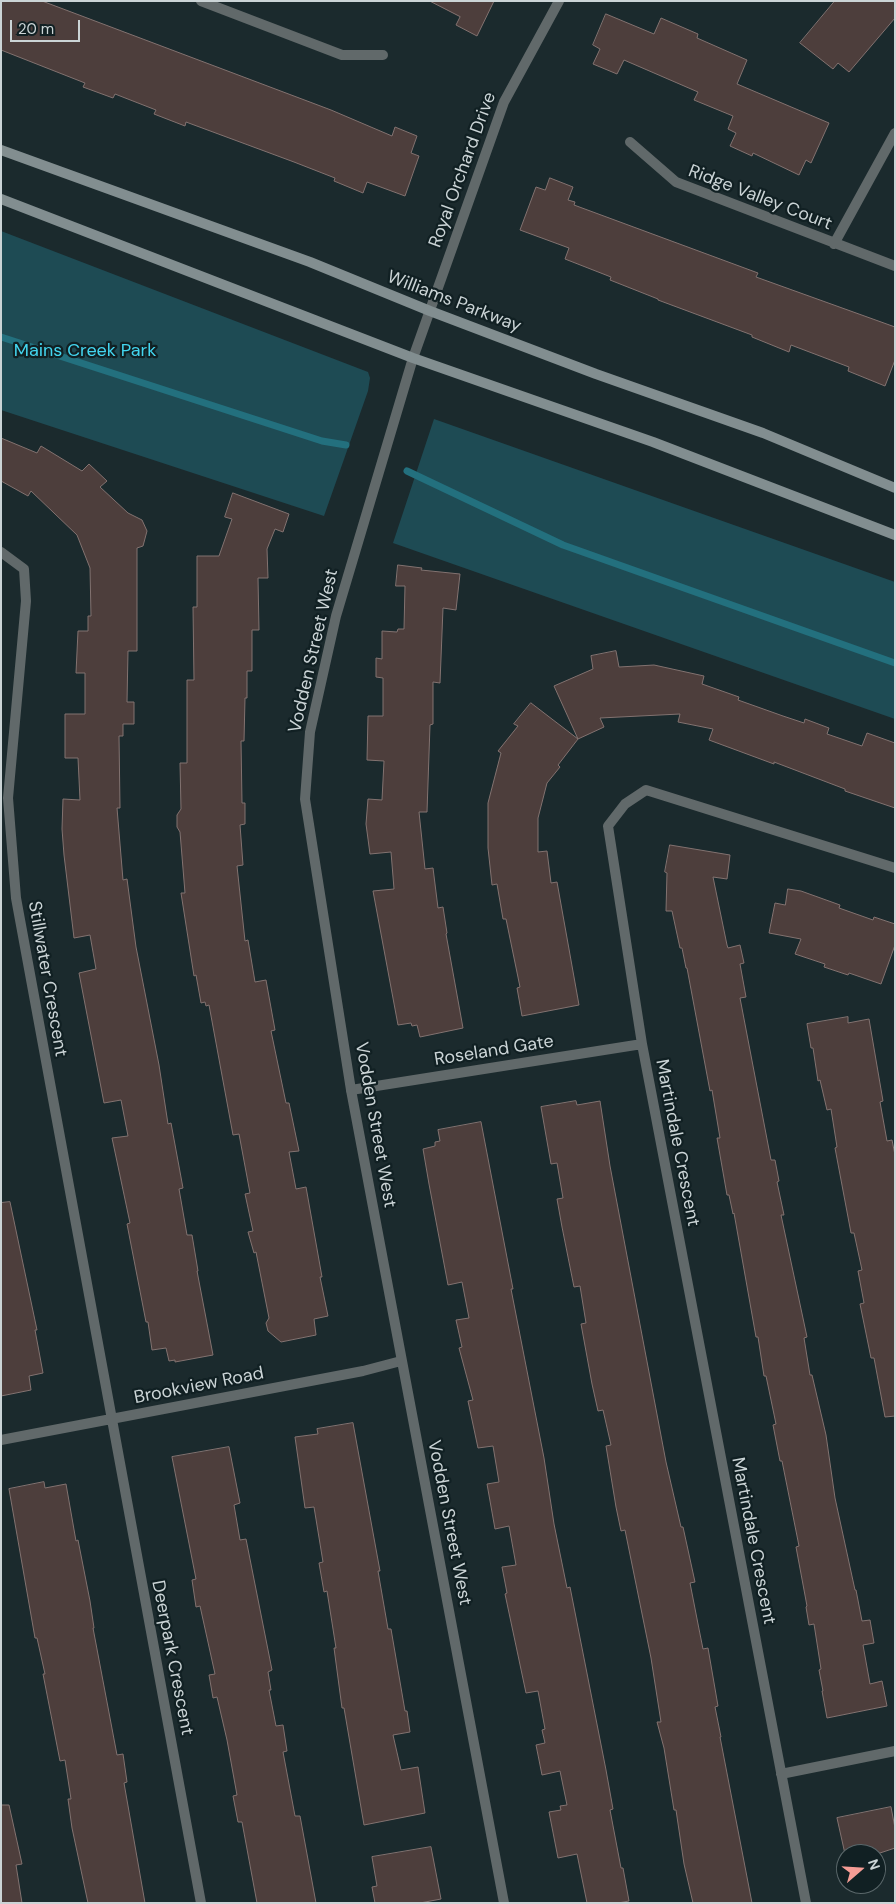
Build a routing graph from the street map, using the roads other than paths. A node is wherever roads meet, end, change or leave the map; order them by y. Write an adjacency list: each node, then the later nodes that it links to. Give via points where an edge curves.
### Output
1 (201, 1): 3 (street)
2 (559, 1): 11 (street, Royal Orchard Drive, via 504,102)
3 (216, 4): 4 (street, via 342,55)
4 (383, 55)
5 (895, 133): 9 (street)
6 (630, 142): 9 (street, Ridge Valley Court, via 676,182)
7 (1, 150): 11 (main road, Williams Parkway, via 310,262)
8 (1, 199): 12 (main road)
9 (834, 244): 10 (street, Ridge Valley Court)
10 (895, 266)
11 (430, 311): 12 (street, Royal Orchard Drive); 13 (main road, Williams Parkway, via 763,433)
12 (413, 358): 14 (main road, via 662,446); 18 (street, Vodden Street West, via 336,616 310,732 305,799)
13 (895, 488)
14 (895, 535)
15 (1, 552): 20 (street, Stillwater Crescent, via 24,569 26,601 8,798 16,898)
16 (895, 868): 17 (street, Martindale Crescent, via 646,790 625,804 608,826)
17 (642, 1044): 18 (street, Roseland Gate); 23 (street, Martindale Crescent)
18 (351, 1090): 19 (street, Vodden Street West)
19 (401, 1361): 20 (street, Brookview Road, via 364,1371); 25 (street, Vodden Street West)
20 (111, 1419): 21 (street, Brookview Road); 24 (street, Deerpark Crescent)
21 (1, 1440)
22 (895, 1751): 23 (street)
23 (781, 1774): 26 (street, Martindale Crescent)
24 (201, 1903)
25 (504, 1903)
26 (806, 1903)

